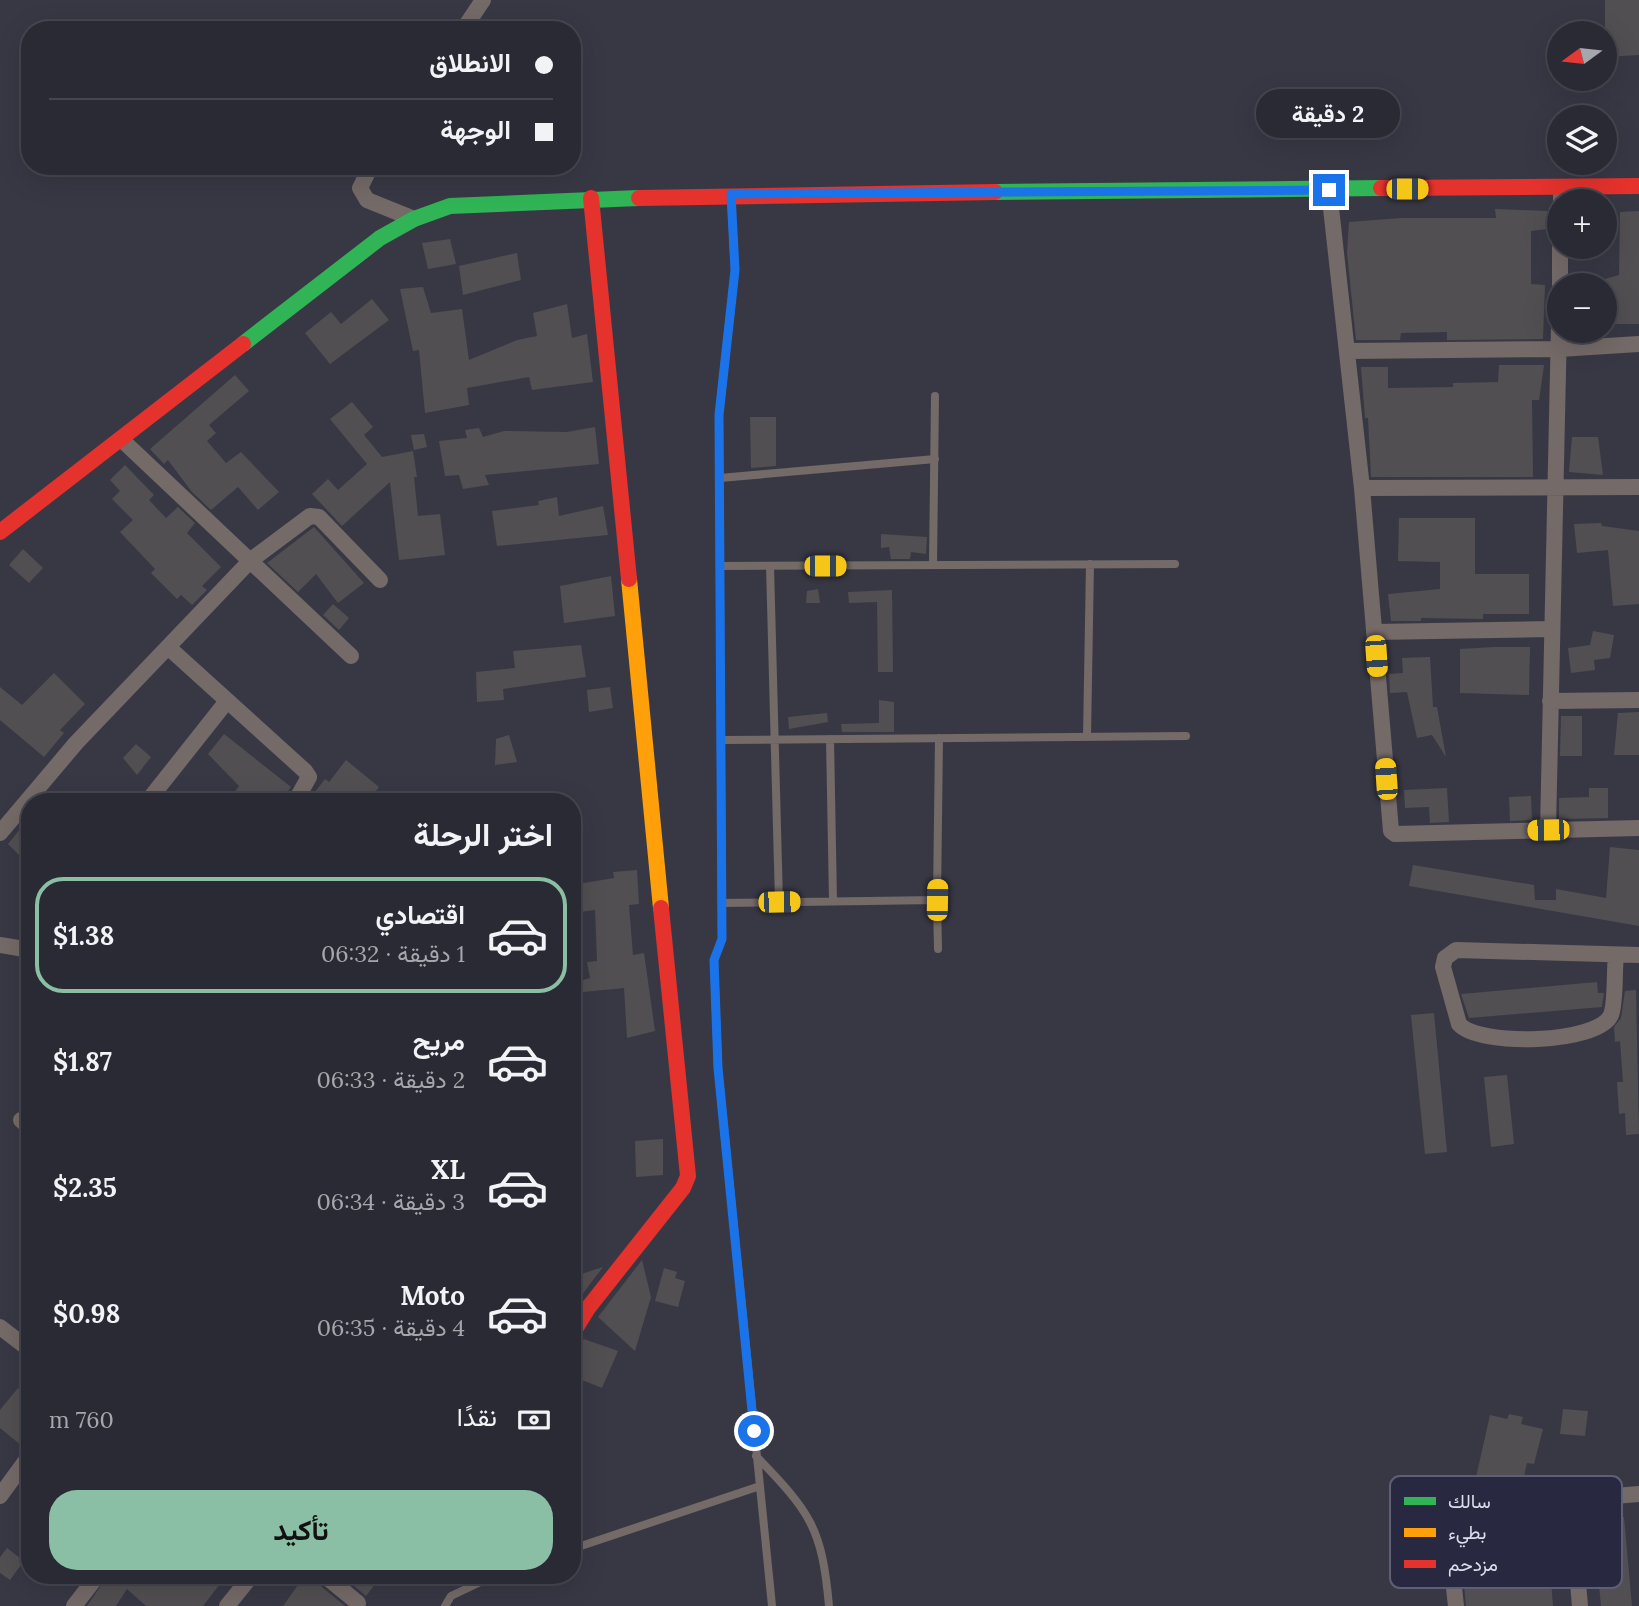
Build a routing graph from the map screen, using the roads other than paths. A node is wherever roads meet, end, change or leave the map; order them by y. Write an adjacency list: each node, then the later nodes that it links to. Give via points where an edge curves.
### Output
1 (483, 0): 2 (street)
2 (469, 21)
3 (366, 175): 10 (street, via 360,188 367,200)
4 (1639, 186): 5 (street)
5 (1610, 189)
6 (1329, 190): 7 (street); 8 (street); 14 (street)
7 (731, 194): 9 (street); 18 (lane, via 735,270 719,415)
8 (1547, 194)
9 (591, 198): 10 (street, via 450,206); 59 (street, via 688,1176)
10 (414, 219): 16 (street, via 380,238)
11 (1559, 343): 13 (street)
12 (1639, 344): 13 (street)
13 (1559, 349): 14 (street); 21 (street)
14 (1348, 351): 20 (street)
15 (935, 396): 17 (lane)
16 (122, 440): 22 (street); 23 (street)
17 (935, 458): 18 (lane); 26 (lane)
18 (720, 478): 27 (lane)
19 (1639, 487): 21 (street)
20 (1362, 488): 21 (street); 31 (street)
21 (1555, 489): 30 (street)
22 (0, 532)
23 (251, 560): 29 (street, via 315,514); 32 (street); 33 (street)
24 (1090, 564): 25 (lane); 26 (lane); 37 (lane)
25 (1175, 564)
26 (933, 565): 28 (lane)
27 (720, 566): 28 (lane); 42 (lane)
28 (771, 566): 40 (lane)
29 (380, 580)
30 (1552, 629): 31 (street); 36 (street)
31 (1374, 632): 48 (street, via 1391,831)
32 (168, 647): 35 (street); 43 (street)
33 (351, 656)
34 (1639, 700): 36 (street)
35 (227, 701): 44 (street); 45 (street, via 305,771 309,777)
36 (1550, 701): 48 (street)
37 (1087, 737): 38 (lane); 39 (lane)
38 (1186, 737)
39 (939, 738): 41 (lane); 50 (lane)
40 (775, 739): 41 (lane); 42 (lane); 52 (lane)
41 (830, 739): 51 (lane)
42 (721, 740): 53 (lane)
43 (34, 793)
44 (154, 793)
45 (301, 793)
46 (21, 808): 49 (street)
47 (1639, 828): 48 (street)
48 (1548, 830)
49 (0, 833)
50 (937, 900): 51 (lane); 56 (lane)
51 (833, 901): 52 (lane)
52 (779, 902): 53 (lane)
53 (722, 903): 62 (lane, via 722,939 714,960 718,1068)
54 (0, 944): 55 (street)
55 (21, 946)
56 (938, 949)
57 (1616, 956): 57 (street, via 1456,950 1445,958 1443,967 1465,1031 1503,1040 1533,1040 1604,1023 1611,1015); 58 (street)
58 (1639, 956)
59 (581, 1319)
60 (0, 1327): 61 (street)
61 (21, 1343)
62 (757, 1456): 64 (lane); 78 (lane, via 799,1500 818,1533)
63 (21, 1467): 65 (street)
64 (760, 1486): 66 (lane); 77 (lane)
65 (0, 1496)
66 (581, 1546)
67 (91, 1584): 74 (street)
68 (245, 1584): 75 (street)
69 (335, 1584): 73 (street)
70 (476, 1584): 76 (lane, via 451,1596)
71 (1454, 1588): 79 (street)
72 (1578, 1588): 80 (street)
73 (358, 1603)
74 (74, 1606)
75 (227, 1606)
76 (445, 1606)
77 (772, 1606)
78 (829, 1606)
79 (1456, 1606)
80 (1580, 1606)

